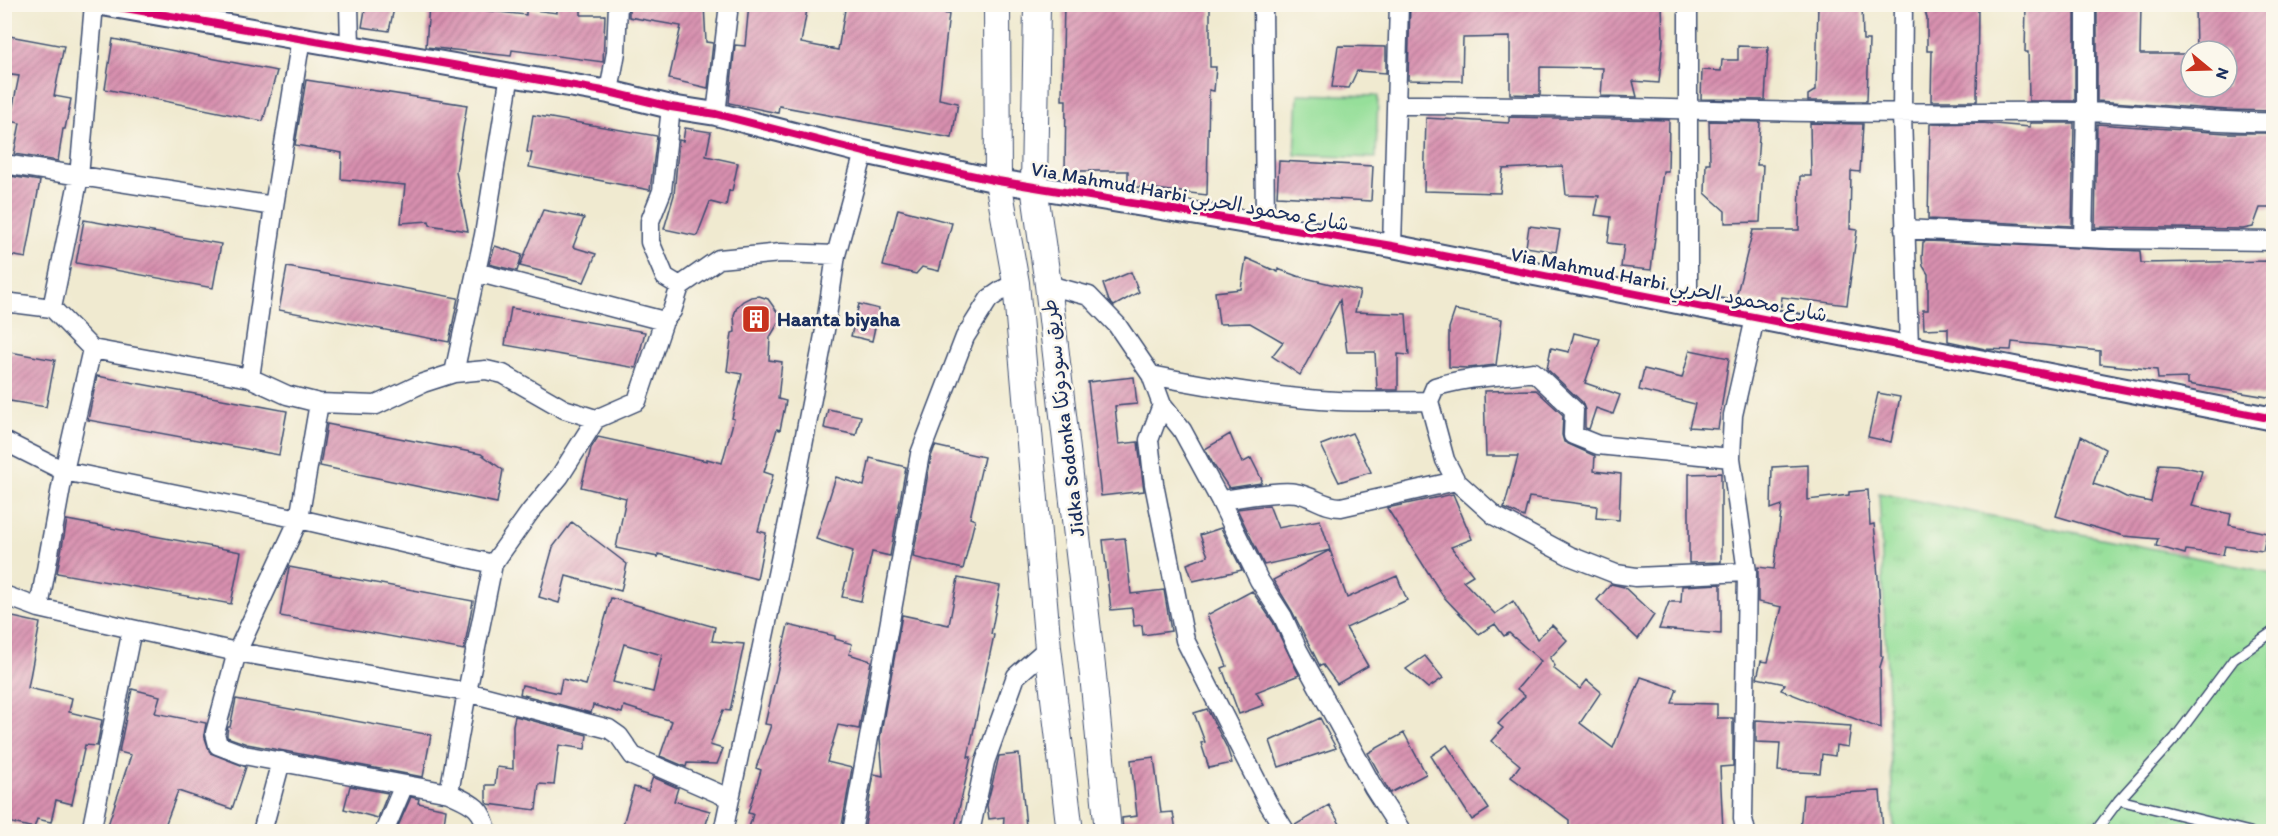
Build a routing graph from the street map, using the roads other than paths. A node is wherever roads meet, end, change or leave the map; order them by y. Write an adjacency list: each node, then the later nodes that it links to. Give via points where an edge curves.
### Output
1 (94, 4): 26 (street)
2 (102, 4): 13 (street, Via Mahmud Harbi شارع محمود الحربي)
3 (349, 4): 14 (street)
4 (618, 4): 16 (street)
5 (729, 4): 21 (street)
6 (997, 4): 27 (main road, Jidka Sodonka طريق سودونكا)
7 (1037, 4): 28 (main road, Jidka Sodonka طريق سودونكا)
8 (1263, 4): 30 (street)
9 (1399, 4): 17 (street)
10 (1688, 4): 19 (street)
11 (1903, 4): 22 (street)
12 (2086, 4): 20 (street)
13 (301, 38): 14 (street, Via Mahmud Harbi شارع محمود الحربي); 29 (street)
14 (350, 47): 15 (street, Via Mahmud Harbi شارع محمود الحربي)
15 (510, 74): 16 (street, Via Mahmud Harbi شارع محمود الحربي); 36 (street)
16 (609, 92): 18 (street, Via Mahmud Harbi شارع محمود الحربي)
17 (1396, 105): 19 (street); 34 (street)
18 (671, 107): 21 (street, Via Mahmud Harbi شارع محمود الحربي); 39 (street, via 662,191 650,221 650,242 665,277)
19 (1688, 110): 22 (street); 41 (street)
20 (2086, 112): 22 (street); 23 (street, via 2235,123); 32 (street)
21 (716, 114): 24 (street, Via Mahmud Harbi شارع محمود الحربي)
22 (1902, 114): 31 (street)
23 (2274, 122)
24 (864, 152): 27 (street, Via Mahmud Harbi شارع محمود الحربي); 35 (street)
25 (4, 164): 26 (street)
26 (79, 177): 29 (street); 42 (street)
27 (998, 181): 28 (street, Via Mahmud Harbi شارع محمود الحربي); 37 (main road, Jidka Sodonka طريق سودونكا)
28 (1034, 186): 30 (street, Via Mahmud Harbi شارع محمود الحربي); 38 (main road, Jidka Sodonka طريق سودونكا)
29 (274, 206): 49 (street)
30 (1265, 225): 34 (street, Via Mahmud Harbi شارع محمود الحربي)
31 (1904, 229): 32 (street); 45 (street)
32 (2083, 238): 33 (street)
33 (2274, 241)
34 (1392, 246): 41 (street, Via Mahmud Harbi شارع محمود الحربي)
35 (836, 255): 39 (street, via 781,253 719,259); 73 (street, via 792,503)
36 (476, 272): 44 (street); 47 (street)
37 (1016, 283): 67 (main road, Jidka Sodonka طريق سودونكا); 82 (street, via 989,299 965,337 920,454)
38 (1048, 285): 48 (street, via 1089,296 1117,325); 75 (main road, Jidka Sodonka طريق سودونكا)
39 (680, 286): 44 (street, via 672,311)
40 (4, 302): 42 (street)
41 (1688, 305): 43 (street, Via Mahmud Harbi شارع محمود الحربي)
42 (52, 308): 46 (street)
43 (1755, 318): 45 (street, Via Mahmud Harbi شارع محمود الحربي); 56 (street, via 1733,415)
44 (664, 321): 53 (street, via 637,401)
45 (1908, 347): 54 (street, Via Mahmud Harbi شارع محمود الحربي)
46 (92, 349): 49 (street); 57 (street)
47 (454, 373): 51 (street, via 376,405); 53 (street, via 486,370 503,374 564,410)
48 (1151, 375): 50 (street, via 1293,397); 52 (street)
49 (250, 378): 51 (street, via 287,395)
50 (1429, 401): 56 (street, via 1435,387 1459,379 1534,372 1574,410 1573,435 1598,445); 58 (street, via 1445,460)
51 (319, 403): 60 (street)
52 (1162, 405): 59 (street, via 1182,430); 84 (street, via 1149,440 1185,640)
53 (596, 419): 61 (street, via 560,476)
54 (2274, 419)
55 (4, 441): 57 (street)
56 (1731, 458): 62 (street)
57 (64, 471): 60 (street); 64 (street)
58 (1456, 481): 59 (street, via 1341,507 1327,506 1314,497 1293,492); 62 (street, via 1495,516 1570,556 1616,574 1636,577)
59 (1220, 500): 85 (street, via 1340,729)
60 (299, 519): 61 (street); 68 (street)
61 (493, 564): 69 (street)
62 (1747, 572): 86 (street, via 1743,819)
63 (4, 595): 64 (street)
64 (39, 608): 65 (street)
65 (132, 629): 68 (street); 77 (street)
66 (2274, 631): 74 (lane, via 2234,659 2175,738)
67 (1048, 648): 76 (main road, Jidka Sodonka طريق سودونكا); 83 (street, via 1016,676 985,762)
68 (237, 652): 69 (street); 70 (street, via 214,733 218,745)
69 (466, 692): 72 (street); 73 (street, via 609,729 633,756)
70 (281, 761): 71 (street); 78 (street)
71 (404, 785): 72 (street); 79 (street)
72 (449, 793): 80 (street, via 474,806 485,817)
73 (729, 798): 81 (street)
74 (2120, 800): 87 (lane); 88 (lane)
75 (1107, 823): 76 (main road)
76 (1070, 825)
77 (92, 831)
78 (262, 831)
79 (384, 831)
80 (487, 831)
81 (723, 831)
82 (852, 831)
83 (970, 831)
84 (1286, 831)
85 (1402, 831)
86 (1746, 831)
87 (2095, 831)
88 (2250, 831)

